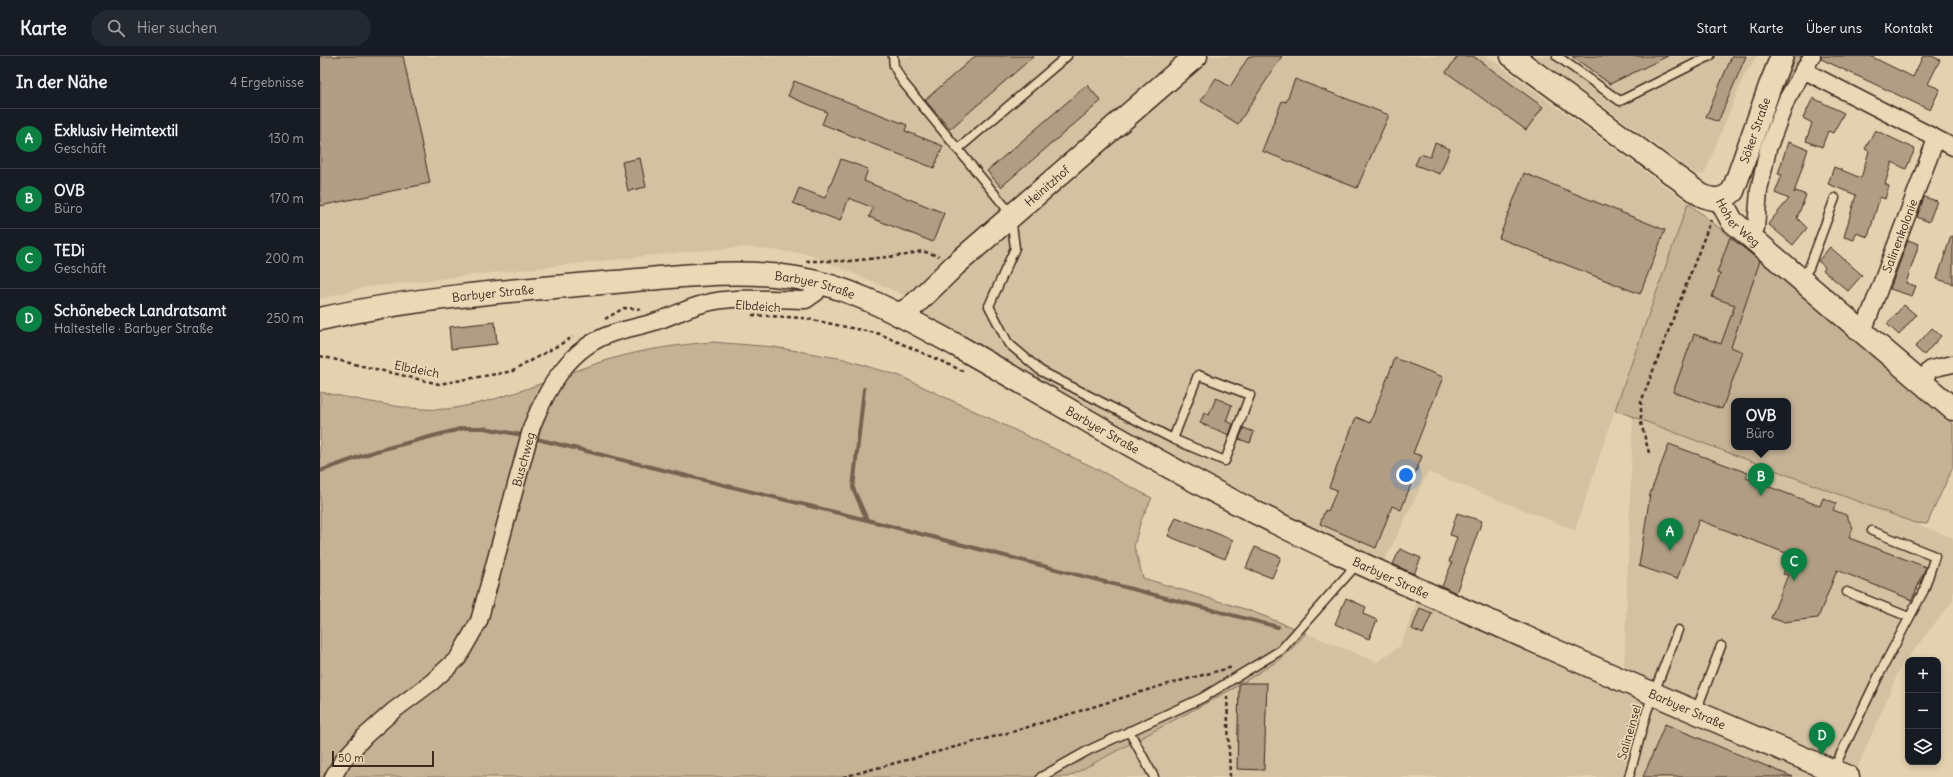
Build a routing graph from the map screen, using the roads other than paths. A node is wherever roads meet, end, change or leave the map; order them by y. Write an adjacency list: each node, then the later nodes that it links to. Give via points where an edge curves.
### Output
1 (893, 56): 12 (lane, via 894,66 902,81)
2 (1067, 56): 12 (lane)
3 (1196, 56): 15 (street, Heinitzhof)
4 (1512, 56): 14 (street, Hoher Weg, via 1701,195 1710,200)
5 (1557, 56): 6 (lane, via 1620,101)
6 (1710, 56)
7 (1782, 56): 14 (street, Söker Straße, via 1733,191)
8 (1812, 56): 9 (street)
9 (1803, 70): 10 (street); 16 (street, via 1787,99 1768,149 1759,190 1756,228)
10 (1936, 139): 11 (street); 21 (street, Salinenkolonie)
11 (1953, 147)
12 (958, 149): 15 (lane)
13 (1835, 198): 17 (lane, via 1808,268)
14 (1720, 199): 16 (street, Hoher Weg, via 1732,221)
15 (1011, 217): 19 (street, Heinitzhof, via 907,310); 25 (lane, via 1015,248 989,306 1008,343 1041,371)
16 (1749, 236): 17 (street, Hoher Weg)
17 (1800, 280): 21 (street, Hoher Weg)
18 (821, 283): 19 (street, Barbyer Straße, via 848,291); 20 (street, Barbyer Straße, via 775,275 671,278 423,300); 36 (street, Buschweg, via 816,293 806,300 717,301 656,322 612,333 584,348 564,366 544,397 532,426 479,621 458,658 365,736 343,760)
19 (898, 314): 27 (street, Barbyer Straße, via 1001,370 1184,476)
20 (320, 319)
21 (1863, 332): 23 (street, Hoher Weg)
22 (1951, 366): 23 (street, via 1931,369)
23 (1920, 382): 24 (street, Hoher Weg)
24 (1953, 409)
25 (1174, 440): 25 (lane, via 1225,461 1250,395 1198,375)
26 (1872, 531): 29 (lane, via 1935,556 1924,590)
27 (1358, 563): 32 (street, Barbyer Straße); 34 (lane, via 1281,650 1202,698)
28 (1847, 592): 29 (lane)
29 (1910, 617): 35 (lane, via 1881,671)
30 (1678, 630): 32 (lane, Salineinsel)
31 (1721, 646): 33 (lane)
32 (1654, 694): 33 (street, Barbyer Straße); 39 (lane, Salineinsel)
33 (1695, 712): 35 (street, Barbyer Straße)
34 (1129, 731): 37 (lane); 38 (lane)
35 (1841, 774)
36 (333, 777)
37 (1041, 777)
38 (1154, 777)
39 (1629, 777)

